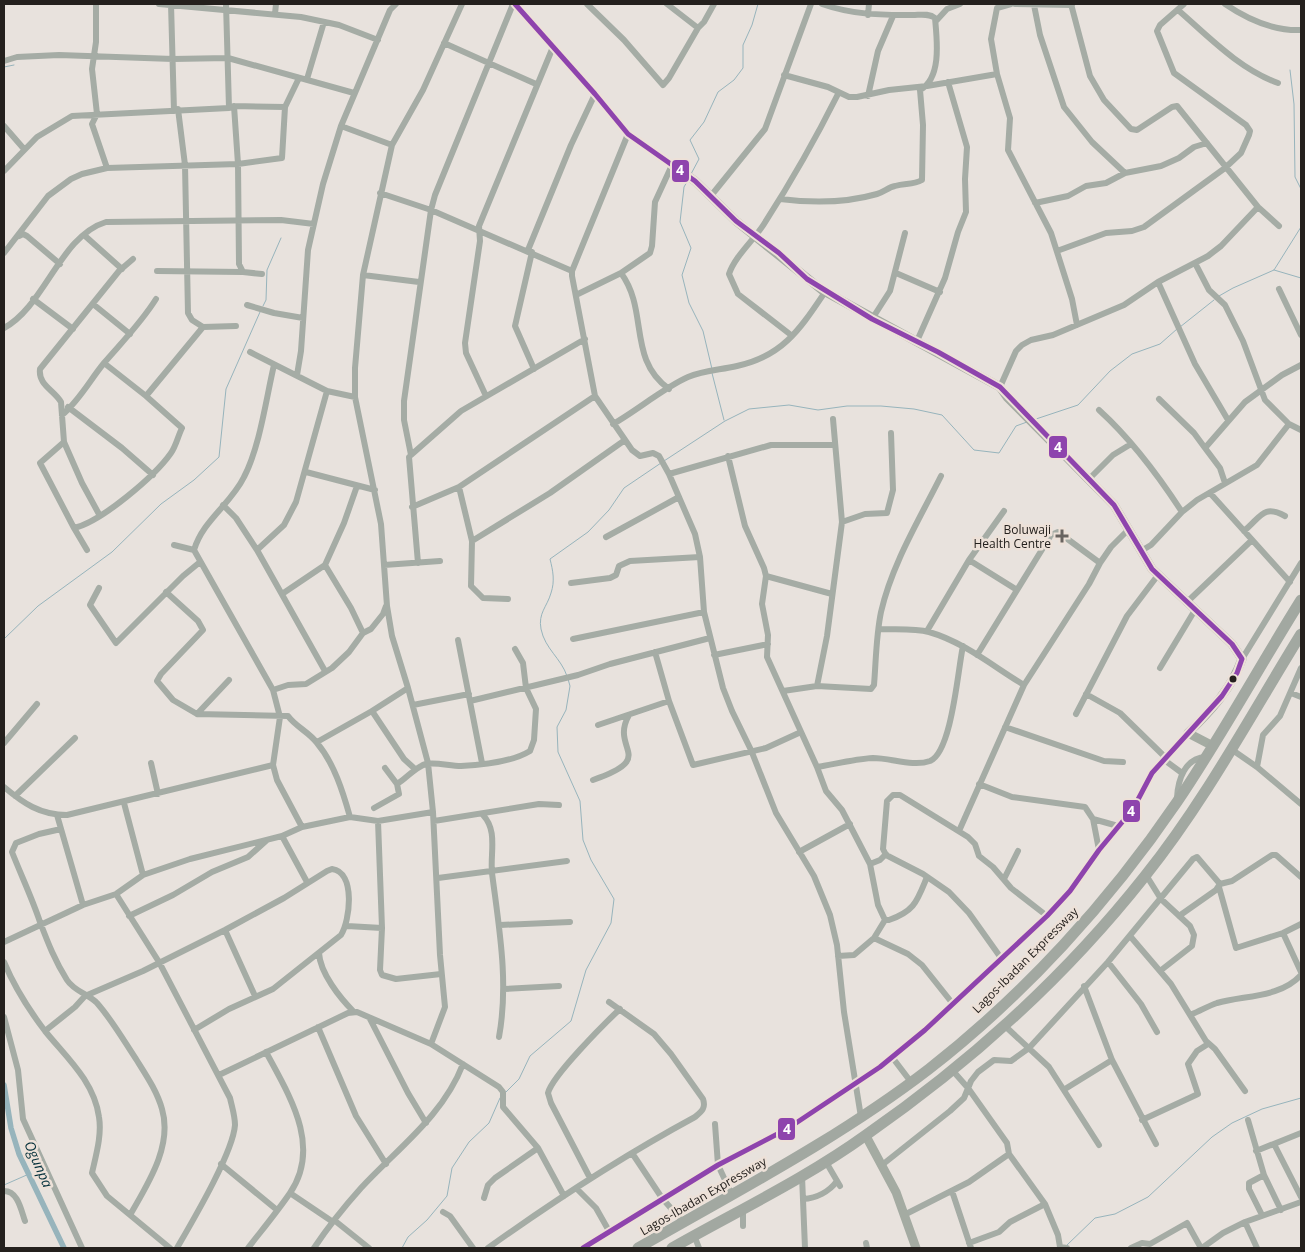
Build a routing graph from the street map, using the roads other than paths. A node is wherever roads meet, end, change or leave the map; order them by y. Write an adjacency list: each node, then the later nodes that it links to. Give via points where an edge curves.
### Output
1 (96, 4): 33 (street)
2 (159, 4): 19 (street)
3 (276, 4): 23 (street)
4 (396, 4): 30 (street, via 390,10)
5 (462, 4): 31 (street)
6 (514, 4): 32 (street); 37 (street)
7 (587, 4): 28 (street, via 663,85)
8 (667, 4): 28 (street)
9 (714, 4): 28 (street)
10 (811, 4): 39 (street)
11 (822, 4): 24 (street)
12 (870, 4): 24 (street)
13 (960, 4): 26 (street, via 947,9)
14 (1010, 4): 38 (street, via 997,8 994,14 991,39)
15 (1014, 4): 20 (street)
16 (1072, 4): 20 (street); 57 (street, via 1090,76 1104,100 1131,130 1137,130 1175,106)
17 (1184, 4): 22 (street)
18 (1225, 4): 29 (street, via 1257,21 1285,30)
19 (171, 5): 21 (street); 35 (street)
20 (1034, 6): 66 (street, via 1040,35 1064,107 1092,142)
21 (226, 7): 23 (street); 34 (street)
22 (1178, 10): 43 (street, via 1241,63); 64 (street, via 1157,31 1174,73 1250,131 1241,153)
23 (275, 14): 27 (street)
24 (868, 15): 25 (street)
25 (893, 16): 26 (street, via 929,14); 49 (street, via 878,51)
26 (936, 21): 45 (street, via 937,47 933,73)
27 (324, 22): 30 (street); 41 (street)
28 (698, 28)
29 (1301, 30)
30 (378, 40): 46 (street)
31 (444, 43): 37 (street); 58 (street, via 423,90)
32 (553, 47): 44 (street); 47 (street)
33 (93, 56): 35 (street); 36 (street, via 17,57); 53 (street)
34 (228, 58): 35 (street); 40 (street); 50 (street)
35 (173, 59): 52 (street)
36 (4, 61)
37 (489, 64): 44 (street); 72 (street)
38 (997, 74): 42 (street); 70 (street, via 1010,118 1008,150)
39 (784, 75): 48 (street, via 828,87); 68 (street, via 765,128)
40 (299, 78): 41 (street); 51 (street)
41 (307, 79): 46 (street)
42 (948, 82): 45 (street); 101 (street, via 967,147 966,212)
43 (1278, 82)
44 (536, 84): 77 (street, via 521,128 480,220)
45 (927, 86): 49 (street); 69 (street, via 920,90 922,180 849,199 805,202)
46 (354, 93): 55 (street)
47 (595, 94): 56 (street); 82 (street, via 574,137)
48 (838, 94): 49 (street); 69 (street)
49 (868, 96)
50 (232, 107): 51 (street); 52 (street); 60 (street)
51 (285, 107): 60 (street, via 282,158)
52 (176, 110): 53 (street); 61 (street)
53 (97, 114): 59 (street, via 72,116 37,137); 63 (street, via 92,124)
54 (4, 126): 59 (street)
55 (341, 126): 58 (street); 75 (street)
56 (628, 134): 62 (street); 90 (street)
57 (1207, 143): 64 (street); 66 (street, via 1161,166)
58 (392, 145): 67 (street)
59 (24, 149): 65 (street)
60 (238, 164): 61 (street); 74 (street)
61 (185, 165): 63 (street); 73 (street)
62 (674, 166): 68 (street); 93 (street, via 656,202 650,253)
63 (107, 168): 80 (street, via 82,174 58,188 42,202)
64 (1225, 168): 71 (street); 83 (street, via 1144,227 1106,233)
65 (4, 171)
66 (1125, 173): 70 (street, via 1106,182 1086,186 1068,196)
67 (380, 193): 72 (street); 96 (street)
68 (710, 197): 81 (street)
69 (780, 199): 81 (street)
70 (1036, 203): 83 (street)
71 (1258, 208): 76 (street); 86 (street, via 1221,246)
72 (431, 210): 77 (street); 97 (street)
73 (186, 220): 74 (street); 79 (street, via 106,222); 91 (street)
74 (239, 221): 75 (street, via 291,220); 92 (street, via 239,264)
75 (314, 224): 107 (street, via 308,250)
76 (1279, 226)
77 (479, 231): 82 (street); 130 (street, via 465,343 466,353)
78 (905, 233): 94 (street)
79 (84, 235): 87 (street); 88 (street)
80 (19, 236): 84 (street); 87 (street, via 27,236)
81 (756, 236): 100 (street); 116 (street, via 733,266 730,279 738,294)
82 (530, 251): 90 (street); 123 (street, via 516,326)
83 (1057, 251): 109 (street)
84 (4, 253)
85 (133, 259): 88 (street)
86 (1195, 263): 98 (street); 127 (street, via 1243,341)
87 (60, 264): 103 (street)
88 (122, 269): 105 (street)
89 (157, 271): 91 (street)
90 (572, 271): 102 (street)
91 (186, 272): 92 (street); 111 (street, via 188,313)
92 (243, 272): 95 (street)
93 (621, 273): 102 (street); 126 (street, via 632,293 647,366)
94 (896, 273): 101 (street); 108 (street, via 890,291)
95 (262, 274)
96 (363, 275): 97 (street); 132 (street)
97 (419, 282): 149 (street, via 403,409)
98 (1158, 282): 109 (street, via 1124,305); 139 (street, via 1195,364)
99 (1280, 289): 114 (street)
100 (825, 292): 108 (street); 116 (street)
101 (940, 292): 118 (street)
102 (576, 295): 117 (street)
103 (33, 299): 112 (street); 113 (street)
104 (156, 299): 115 (street)
105 (93, 304): 113 (street); 115 (street)
106 (247, 305): 107 (street, via 274,314)
107 (303, 318): 124 (street)
108 (872, 319): 118 (street)
109 (1077, 325): 125 (street, via 1022,345)
110 (236, 326): 111 (street)
111 (203, 327): 129 (street)
112 (4, 328)
113 (73, 329): 134 (street, via 45,362 40,374 44,385)
114 (1300, 331)
115 (130, 334): 120 (street)
116 (791, 335): 126 (street, via 774,353 738,366 704,371)
117 (584, 339): 123 (street); 131 (street)
118 (917, 341): 125 (street)
119 (250, 352): 121 (street)
120 (104, 363): 129 (street); 135 (street)
121 (274, 365): 124 (street); 162 (street, via 252,457 243,480)
122 (1301, 366): 127 (street)
123 (534, 369): 130 (street)
124 (297, 375): 128 (street)
125 (1000, 387): 155 (street)
126 (669, 389): 140 (street)
127 (1262, 390): 139 (street); 141 (street, via 1265,400)
128 (327, 391): 132 (street); 151 (street)
129 (146, 396): 153 (street, via 182,428 172,452)
130 (486, 396): 149 (street, via 461,411)
131 (595, 396): 140 (street); 158 (street)
132 (355, 397): 159 (street)
133 (1159, 399): 148 (street)
134 (62, 405): 135 (street); 137 (street)
135 (70, 408): 137 (street); 153 (street)
136 (1099, 410): 146 (street)
137 (62, 415): 145 (street)
138 (833, 419): 147 (street)
139 (1228, 420): 148 (street)
140 (613, 424): 144 (street)
141 (1289, 424): 142 (street); 156 (street, via 1257,465)
142 (1301, 430)
143 (891, 433): 168 (street, via 893,490 887,513 865,514)
144 (625, 440): 152 (street, via 640,456 653,452 659,456); 174 (street, via 550,493)
145 (64, 442): 166 (street); 169 (street, via 40,463)
146 (1131, 444): 155 (street, via 1113,455); 165 (street)
147 (834, 445): 150 (street, via 771,445); 168 (street)
148 (1205, 448): 156 (street, via 1220,468)
149 (411, 455): 163 (street)
150 (728, 456): 152 (street); 190 (street, via 745,526)
151 (306, 472): 157 (street); 178 (street, via 284,525)
152 (668, 472): 161 (street)
153 (153, 475): 166 (street)
154 (941, 476): 204 (street, via 899,560 881,612)
155 (1089, 479): 170 (street, via 1114,505)
156 (1226, 483): 160 (street)
157 (357, 486): 159 (street); 187 (street)
158 (459, 487): 163 (street); 174 (street)
159 (375, 490): 188 (street, via 382,524)
160 (1210, 492): 165 (street); 171 (street)
161 (679, 497): 172 (street); 180 (street, via 695,534)
162 (223, 505): 177 (street, via 205,527); 178 (street, via 236,518)
163 (412, 507): 184 (street)
164 (1004, 511): 181 (street)
165 (1182, 512): 179 (street, via 1151,546)
166 (100, 516): 169 (street)
167 (1285, 516): 171 (street, via 1274,510 1265,512)
168 (842, 522): 197 (street)
169 (74, 528): 176 (street)
170 (1129, 529): 179 (street); 185 (street)
171 (1244, 531): 173 (street)
172 (606, 537)
173 (1252, 540): 191 (street); 200 (street)
174 (472, 541): 198 (street, via 471,586 483,598)
175 (174, 545): 177 (street)
176 (87, 550)
177 (194, 550): 183 (street)
178 (257, 550): 196 (street)
179 (1141, 551): 189 (street)
180 (700, 557): 192 (street, via 630,561 619,566 616,575 610,578); 203 (street)
181 (969, 560): 194 (street); 205 (street)
182 (440, 561): 184 (street)
183 (200, 562): 195 (street); 226 (street)
184 (418, 563): 188 (street)
185 (1100, 563): 194 (street, via 1055,532); 222 (street)
186 (1301, 563): 191 (street)
187 (325, 565): 196 (street); 206 (street)
188 (384, 565): 201 (street)
189 (1158, 575): 200 (street); 229 (street, via 1128,616)
190 (766, 576): 197 (street); 211 (street, via 762,604)
191 (1290, 582): 217 (street)
192 (571, 584)
193 (99, 588): 195 (street, via 90,605 116,643)
194 (1017, 590): 216 (street)
195 (166, 592): 236 (street, via 198,621 203,630 160,674 158,683 173,700)
196 (282, 594): 220 (street)
197 (832, 594): 223 (street)
198 (508, 599)
199 (1301, 600): 247 (highway, Lagos-Ibadan Expressway)
200 (1186, 603): 202 (street)
201 (387, 606): 206 (street, via 371,629); 224 (street, via 394,647)
202 (1195, 610): 217 (street, via 1232,644); 218 (street)
203 (704, 612): 208 (street); 209 (street)
204 (879, 629): 205 (street); 223 (street, via 871,689)
205 (927, 631): 212 (street)
206 (362, 633): 220 (street, via 338,662)
207 (1301, 634): 248 (highway)
208 (710, 638): 214 (street); 215 (street)
209 (573, 639)
210 (458, 640): 231 (street)
211 (768, 644): 215 (street); 227 (street, via 767,657)
212 (963, 646): 216 (street); 257 (street, via 951,717 936,757 914,763 872,758)
213 (515, 649): 225 (street, via 523,663)
214 (655, 652): 225 (street); 232 (street)
215 (714, 654): 249 (street, via 732,711)
216 (977, 655): 222 (street)
217 (1242, 659): 243 (street, via 1222,696)
218 (1160, 668)
219 (1301, 668): 228 (street)
220 (325, 671): 226 (street, via 306,684)
221 (229, 680): 236 (street)
222 (1024, 685): 241 (street)
223 (817, 686): 227 (street)
224 (408, 688): 234 (street); 235 (street)
225 (526, 688): 231 (street); 255 (street, via 536,709 532,748 510,759)
226 (273, 690): 239 (street)
227 (783, 691): 242 (street)
228 (1291, 692): 230 (street); 258 (street, via 1280,716 1263,735)
229 (1086, 694): 237 (street); 251 (street, via 1120,713)
230 (1301, 697)
231 (470, 698): 234 (street); 255 (street)
232 (669, 701): 238 (street); 249 (street, via 693,765)
233 (37, 704): 246 (street)
234 (413, 705): 254 (street)
235 (372, 711): 245 (street); 260 (street, via 404,759)
236 (197, 714): 239 (street)
237 (1076, 714)
238 (629, 715): 240 (street); 262 (street, via 624,728 630,756 628,762 615,772)
239 (280, 717): 245 (street, via 288,716); 256 (street)
240 (598, 725)
241 (1005, 727): 252 (street, via 1104,761); 264 (street)
242 (801, 732): 249 (street, via 766,748); 257 (street)
243 (1188, 733): 247 (street); 251 (street)
244 (75, 738): 267 (street)
245 (317, 742): 276 (street, via 336,777)
246 (4, 743)
247 (1213, 746): 250 (highway, Lagos-Ibadan Expressway)
248 (1231, 749): 258 (street); 295 (highway)
249 (751, 750): 289 (street, via 776,813)
250 (1206, 757): 261 (street, via 1192,761); 268 (highway, Lagos-Ibadan Expressway)
251 (1164, 758): 261 (street); 282 (street)
252 (1123, 762)
253 (151, 763): 266 (street)
254 (428, 763): 255 (street, via 460,766); 260 (street); 273 (street)
255 (482, 763)
256 (273, 765): 266 (street); 281 (street, via 277,780)
257 (817, 767): 280 (street, via 826,792)
258 (1257, 767): 270 (street)
259 (385, 768): 263 (street)
260 (415, 769): 263 (street)
261 (1182, 773): 268 (street)
262 (593, 780)
263 (397, 784): 272 (street, via 399,794)
264 (979, 784): 277 (street, via 1012,797 1085,807); 284 (street)
265 (4, 787): 267 (street)
266 (158, 794): 269 (street)
267 (15, 796): 274 (street, via 36,810)
268 (1177, 802): 356 (highway, Lagos-Ibadan Expressway, via 1076,931 1000,1008)
269 (124, 803): 274 (street); 294 (street)
270 (1301, 804)
271 (559, 806): 275 (street, via 539,804)
272 (374, 808)
273 (433, 812): 278 (street); 279 (street)
274 (57, 815): 283 (street)
275 (483, 815): 279 (street); 293 (street, via 492,828)
276 (350, 817): 278 (street); 281 (street)
277 (1093, 819): 282 (street); 287 (street)
278 (378, 821): 314 (street)
279 (434, 821): 298 (street)
280 (850, 824): 289 (street); 292 (street)
281 (302, 826): 285 (street)
282 (1118, 826): 287 (street)
283 (61, 829): 304 (street); 310 (street, via 29,837 12,847)
284 (959, 831): 290 (street, via 913,802 893,795 887,801 883,850); 299 (street, via 975,844 979,856)
285 (282, 836): 286 (street); 300 (street)
286 (270, 838): 294 (street); 305 (street, via 248,857 212,872)
287 (1099, 850): 306 (street, via 1070,891)
288 (1018, 851): 299 (street)
289 (798, 852): 321 (street, via 824,896)
290 (886, 854): 292 (street); 296 (street, via 888,858)
291 (567, 861): 293 (street)
292 (870, 864): 308 (street, via 878,906)
293 (492, 872): 298 (street); 311 (street)
294 (143, 875): 302 (street)
295 (1146, 875): 303 (street); 341 (highway, via 1062,970)
296 (927, 877): 308 (street, via 910,911); 322 (street, via 949,892 969,913)
297 (1301, 877): 301 (street, via 1276,855)
298 (438, 878): 327 (street)
299 (1004, 879): 306 (street, via 1024,901)
300 (307, 882): 313 (street, via 332,869 339,872 350,903); 315 (street)
301 (1219, 886): 303 (street, via 1197,857); 307 (street); 316 (street, via 1236,948)
302 (116, 894): 304 (street); 305 (street)
303 (1161, 899): 307 (street); 317 (street)
304 (83, 905): 310 (street)
305 (129, 916): 324 (street)
306 (1047, 916): 322 (street)
307 (1179, 916): 326 (street, via 1193,931 1192,946)
308 (885, 920): 318 (street)
309 (570, 922): 311 (street)
310 (41, 923): 319 (street); 332 (street, via 50,950 68,982)
311 (500, 924): 331 (street)
312 (1301, 924): 316 (street)
313 (347, 926): 314 (street); 320 (street)
314 (382, 928): 327 (street, via 382,975 396,978)
315 (225, 930): 324 (street); 333 (street)
316 (1284, 933): 328 (street)
317 (1130, 936): 325 (street); 326 (street)
318 (874, 938): 321 (street, via 854,955); 335 (street, via 908,954)
319 (4, 942)
320 (319, 953): 333 (street, via 273,989); 337 (street, via 329,979)
321 (838, 956): 357 (street)
322 (1001, 958): 335 (street)
323 (4, 962): 344 (street)
324 (160, 962): 332 (street); 343 (street)
325 (1108, 962): 330 (street); 345 (street, via 1141,1004)
326 (1160, 971): 338 (street)
327 (441, 974): 347 (street, via 445,1012)
328 (1301, 974): 338 (street, via 1295,982 1282,989 1215,1004)
329 (558, 986): 331 (street)
330 (1084, 986): 349 (street); 352 (street)
331 (504, 989): 346 (street)
332 (85, 996): 344 (street); 399 (street, via 96,1003 127,1045 157,1096 164,1118 162,1148)
333 (255, 996): 343 (street)
334 (609, 1002): 336 (street)
335 (953, 1004): 351 (street)
336 (620, 1009): 373 (street, via 654,1034 705,1105 695,1117); 382 (street, via 588,1041 554,1081 548,1093)
337 (354, 1012): 340 (street); 342 (street)
338 (1192, 1014): 348 (street)
339 (4, 1017): 411 (street, via 18,1070 23,1119)
340 (370, 1018): 347 (street); 364 (street)
341 (1005, 1026): 349 (street); 354 (highway)
342 (318, 1028): 350 (street); 377 (street, via 356,1116)
343 (194, 1030): 355 (street)
344 (45, 1031): 399 (street, via 68,1056 93,1096 100,1118 100,1131 92,1173 107,1196)
345 (1157, 1032)
346 (499, 1037)
347 (431, 1044): 353 (street)
348 (1208, 1044): 360 (street); 362 (street, via 1197,1051 1188,1064 1198,1094)
349 (1029, 1048): 358 (street, via 1011,1061 994,1060 970,1081); 359 (street)
350 (266, 1052): 355 (street); 386 (street, via 302,1131 303,1164)
351 (892, 1057): 356 (street); 357 (street)
352 (1112, 1060): 359 (street); 362 (street)
353 (463, 1064): 364 (street, via 456,1081); 371 (street, via 499,1087 503,1092 503,1106)
354 (953, 1070): 358 (street); 367 (highway)
355 (219, 1075): 376 (street, via 230,1098 235,1126)
356 (911, 1082): 361 (highway, Lagos-Ibadan Expressway)
357 (856, 1084): 361 (street); 378 (street, via 787,1129)
358 (968, 1088): 374 (street, via 1006,1143); 379 (street, via 964,1098 943,1117)
359 (1066, 1090): 368 (street)
360 (1245, 1091)
361 (861, 1117): 387 (highway, Lagos-Ibadan Expressway)
362 (1142, 1120): 369 (street)
363 (1248, 1120): 372 (street)
364 (426, 1123): 377 (street)
365 (715, 1124): 378 (street)
366 (1301, 1133): 370 (street)
367 (866, 1136): 375 (highway); 379 (street)
368 (1099, 1144)
369 (1156, 1144)
370 (1274, 1144): 372 (street); 389 (street)
371 (538, 1148): 388 (street); 390 (street, via 495,1178 488,1185)
372 (1256, 1151): 380 (street)
373 (632, 1152): 382 (street); 391 (street)
374 (1009, 1154): 385 (street); 394 (street)
375 (826, 1162): 381 (highway); 392 (street, via 838,1184 811,1199)
376 (221, 1164): 396 (street); 413 (street)
377 (386, 1164): 403 (street)
378 (718, 1165): 387 (street); 391 (street)
379 (882, 1165): 400 (street)
380 (1264, 1175): 397 (street); 401 (street, via 1249,1183)
381 (802, 1176): 392 (street); 395 (highway)
382 (590, 1178): 383 (street)
383 (576, 1188): 388 (street); 407 (street, via 596,1208)
384 (4, 1191): 402 (street, via 14,1195)
385 (952, 1191): 400 (street); 409 (street)
386 (290, 1193): 396 (street); 403 (street)
387 (732, 1194): 404 (highway, Lagos-Ibadan Expressway)
388 (564, 1196): 418 (street)
389 (1301, 1197)
390 (484, 1198)
391 (662, 1198): 404 (street); 407 (street)
392 (803, 1199): 423 (street)
393 (1301, 1202): 397 (street)
394 (1045, 1204): 409 (street); 425 (street, via 1060,1247)
395 (743, 1209): 406 (street); 408 (highway)
396 (276, 1210): 414 (street)
397 (1281, 1210): 401 (street)
398 (442, 1212): 417 (street, via 450,1216)
399 (130, 1215): 412 (street)
400 (904, 1215): 424 (street)
401 (1262, 1215): 405 (street)
402 (25, 1221)
403 (333, 1221): 415 (street); 416 (street)
404 (683, 1222): 420 (highway, Lagos-Ibadan Expressway)
405 (1245, 1222): 427 (street); 428 (street)
406 (743, 1226)
407 (609, 1231): 419 (street)
408 (694, 1235): 421 (highway); 422 (street)
409 (970, 1246)
410 (1150, 1246): 426 (street, via 1142,1243); 427 (street, via 1187,1223)
411 (82, 1248)
412 (170, 1248)
413 (177, 1248)
414 (248, 1248)
415 (314, 1248)
416 (369, 1248)
417 (472, 1248)
418 (488, 1248)
419 (584, 1248)
420 (638, 1248)
421 (672, 1248)
422 (699, 1248)
423 (805, 1248)
424 (916, 1248)
425 (1067, 1248)
426 (1131, 1248)
427 (1201, 1248)
428 (1258, 1248)

